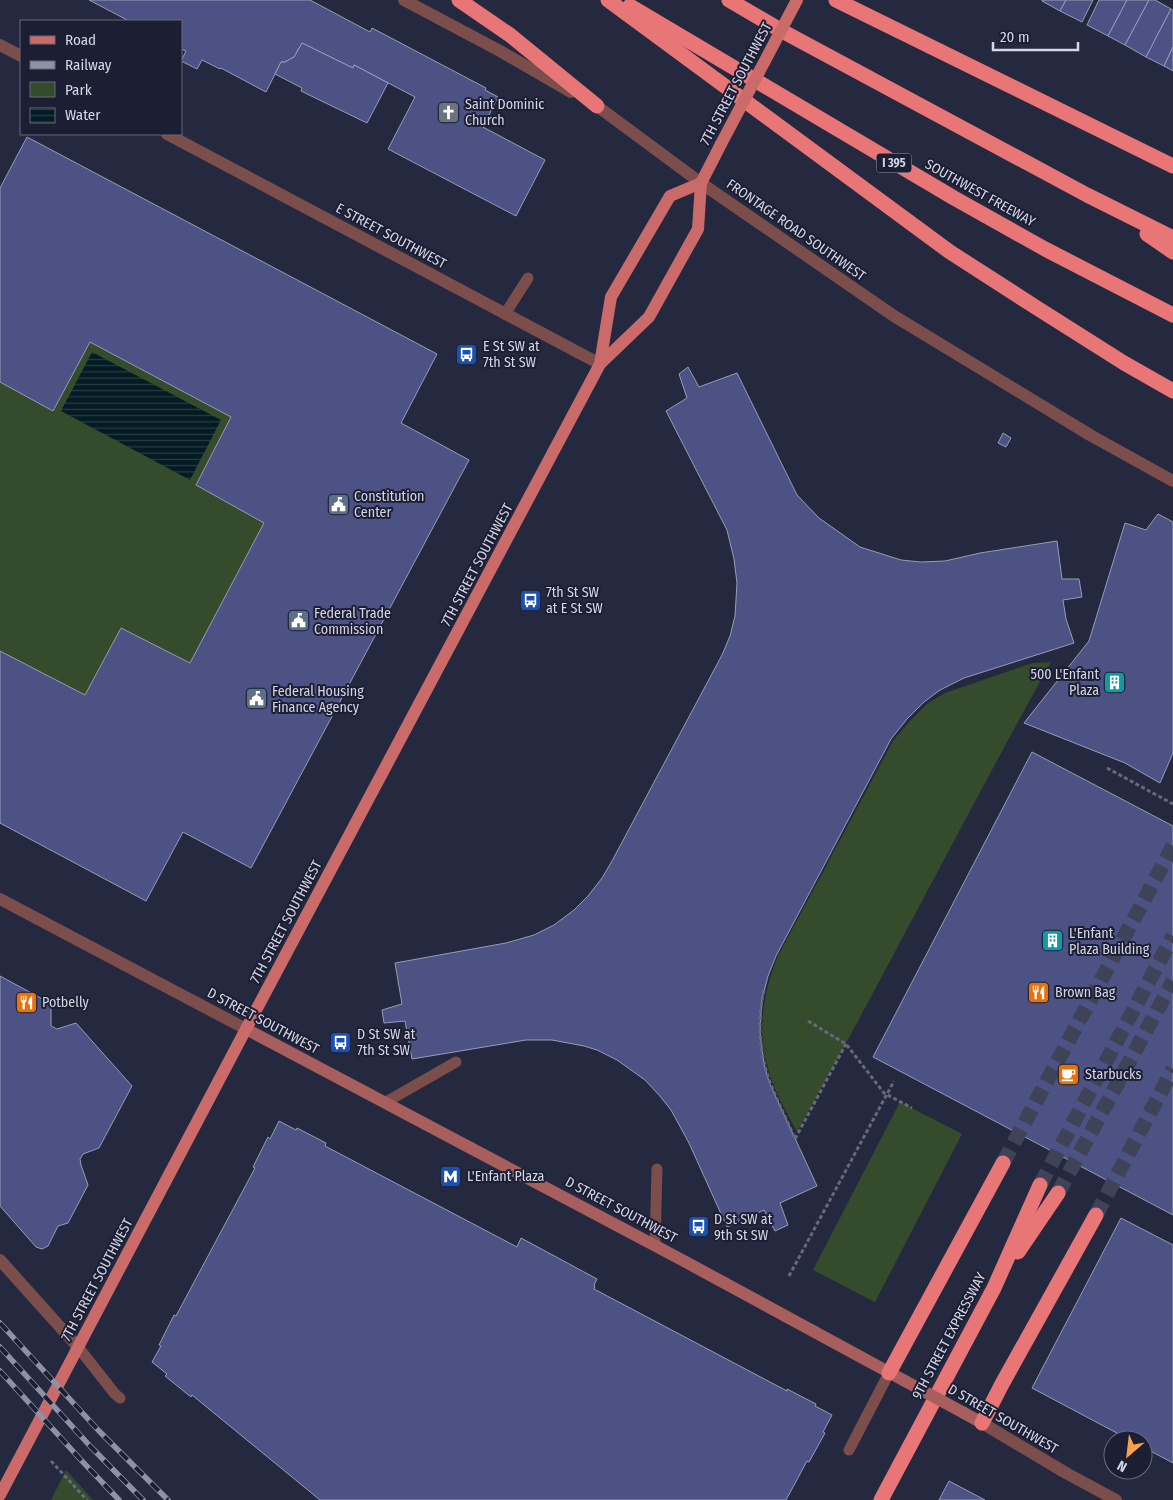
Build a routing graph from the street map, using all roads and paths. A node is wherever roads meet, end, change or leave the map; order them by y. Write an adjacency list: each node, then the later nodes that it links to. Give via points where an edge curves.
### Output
1 (404, 0): 10 (street, FRONTAGE ROAD SOUTHWEST)
2 (459, 0): 10 (highway, via 510,35)
3 (608, 0): 23 (highway, via 950,252 1124,363)
4 (620, 0): 21 (highway, SOUTHWEST FREEWAY / I 395, via 954,198)
5 (729, 0): 16 (highway)
6 (797, 0): 15 (main road, 7TH STREET SOUTHWEST, bridge)
7 (836, 0): 11 (highway)
8 (0, 45): 9 (street)
9 (20, 55)
10 (598, 106): 15 (street, FRONTAGE ROAD SOUTHWEST)
11 (1094, 127): 13 (highway); 14 (highway)
12 (169, 135): 20 (street, E STREET SOUTHWEST)
13 (1173, 166)
14 (1173, 173)
15 (701, 183): 22 (main road, 7TH STREET SOUTHWEST, via 698,229 650,317); 22 (main road, 7TH STREET SOUTHWEST, via 670,196 611,297); 24 (street, FRONTAGE ROAD SOUTHWEST, via 894,316 1090,435)
16 (1087, 195): 17 (highway); 18 (highway)
17 (1173, 238)
18 (1173, 252)
19 (528, 278): 20 (lane)
20 (505, 314): 22 (street, E STREET SOUTHWEST)
21 (1173, 315)
22 (600, 364): 30 (main road, 7TH STREET SOUTHWEST)
23 (1173, 390)
24 (1173, 481)
25 (1107, 768): 26 (path)
26 (1173, 804)
27 (0, 899): 30 (street, D STREET SOUTHWEST)
28 (764, 990): 31 (path, via 760,1032 764,1064 795,1139)
29 (808, 1021): 31 (path)
30 (246, 1029): 34 (main road, D STREET SOUTHWEST); 45 (main road, 7TH STREET SOUTHWEST)
31 (846, 1044): 35 (path, via 884,1093)
32 (456, 1062): 34 (lane)
33 (894, 1081): 43 (path)
34 (386, 1102): 41 (main road, D STREET SOUTHWEST)
35 (912, 1108)
36 (1003, 1163): 46 (highway)
37 (657, 1169): 41 (lane)
38 (1040, 1185): 44 (highway, 9TH STREET EXPRESSWAY)
39 (1058, 1193): 44 (highway)
40 (1096, 1215): 48 (highway)
41 (654, 1245): 46 (main road, D STREET SOUTHWEST)
42 (0, 1260): 45 (street)
43 (789, 1276)
44 (994, 1288): 53 (highway, 9TH STREET EXPRESSWAY)
45 (78, 1347): 47 (lane); 51 (main road, 7TH STREET SOUTHWEST)
46 (889, 1373): 48 (main road, D STREET SOUTHWEST, bridge); 49 (lane)
47 (120, 1398)
48 (982, 1423): 54 (street, D STREET SOUTHWEST)
49 (849, 1450)
50 (51, 1460): 52 (path)
51 (0, 1495)
52 (87, 1500)
53 (881, 1500)
54 (1116, 1500)

